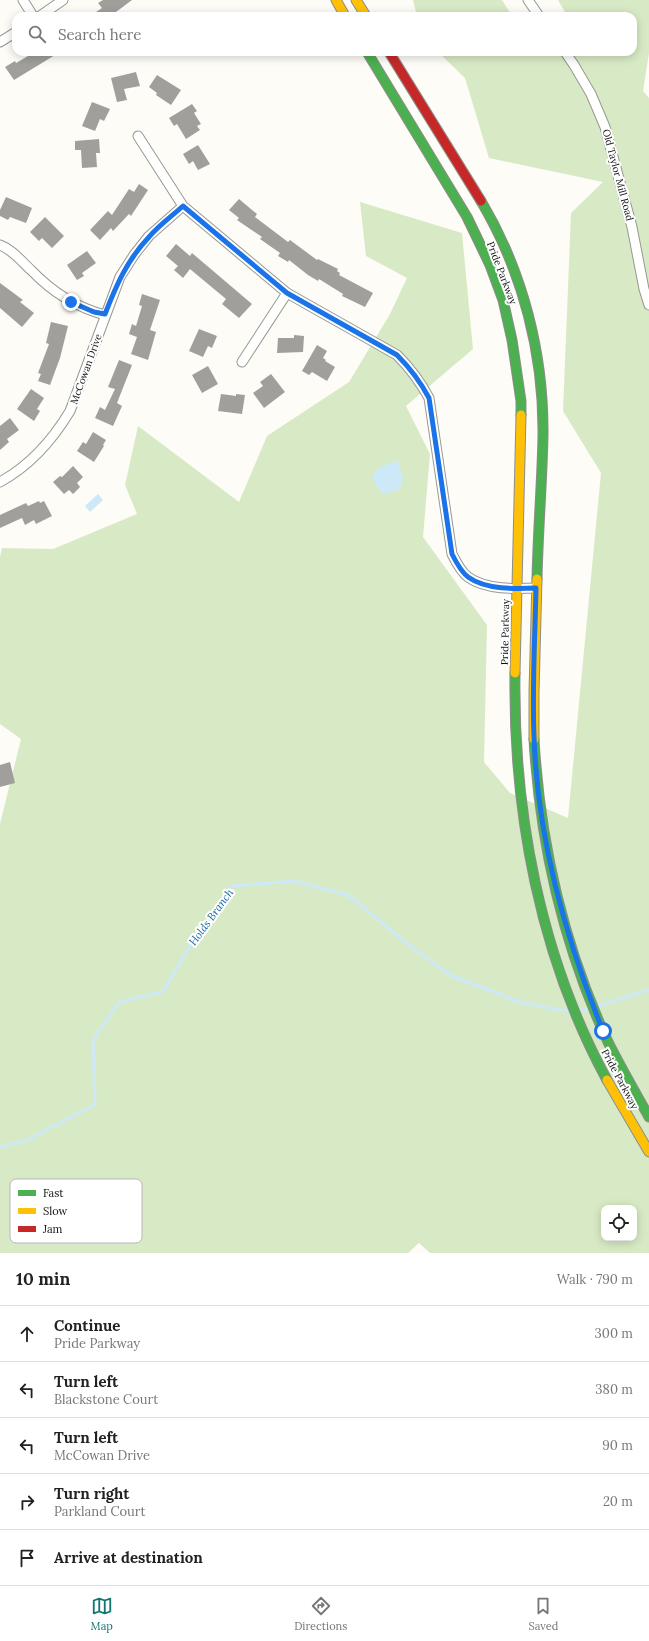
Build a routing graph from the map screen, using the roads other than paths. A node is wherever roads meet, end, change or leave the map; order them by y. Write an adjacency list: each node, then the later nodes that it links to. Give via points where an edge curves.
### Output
1 (23, 0): 6 (street)
2 (63, 0): 7 (street)
3 (336, 0): 8 (main road)
4 (356, 0): 9 (main road)
5 (528, 0): 10 (street)
6 (30, 12)
7 (46, 12)
8 (343, 12)
9 (364, 12)
10 (536, 12)
11 (12, 34): 12 (street)
12 (0, 42)
13 (368, 56): 25 (main road, Pride Parkway, via 467,217 490,265 503,300 517,367 521,401)
14 (391, 56): 24 (main road, Pride Parkway, via 487,209 522,290 537,358 543,411)
15 (568, 56): 20 (street, Old Taylor Mill Road, via 591,94 605,127 632,227)
16 (138, 136): 17 (street)
17 (183, 206): 19 (street); 21 (street, McCowan Drive, via 149,236 134,255 120,277)
18 (0, 245): 21 (street, via 19,257 55,292 71,302)
19 (287, 293): 22 (street); 25 (street, via 397,355 412,370 429,398 452,554 468,577 481,584)
20 (649, 305)
21 (105, 314): 23 (street, McCowan Drive, via 70,411 59,430 34,459)
22 (242, 362)
23 (0, 482)
24 (536, 588): 25 (street); 26 (main road, Pride Parkway, via 534,736 545,841 553,879 588,994 603,1031)
25 (517, 589): 27 (main road, Pride Parkway, via 515,700 519,770 524,819 545,924 577,1017 610,1088)
26 (649, 1117)
27 (649, 1152)

